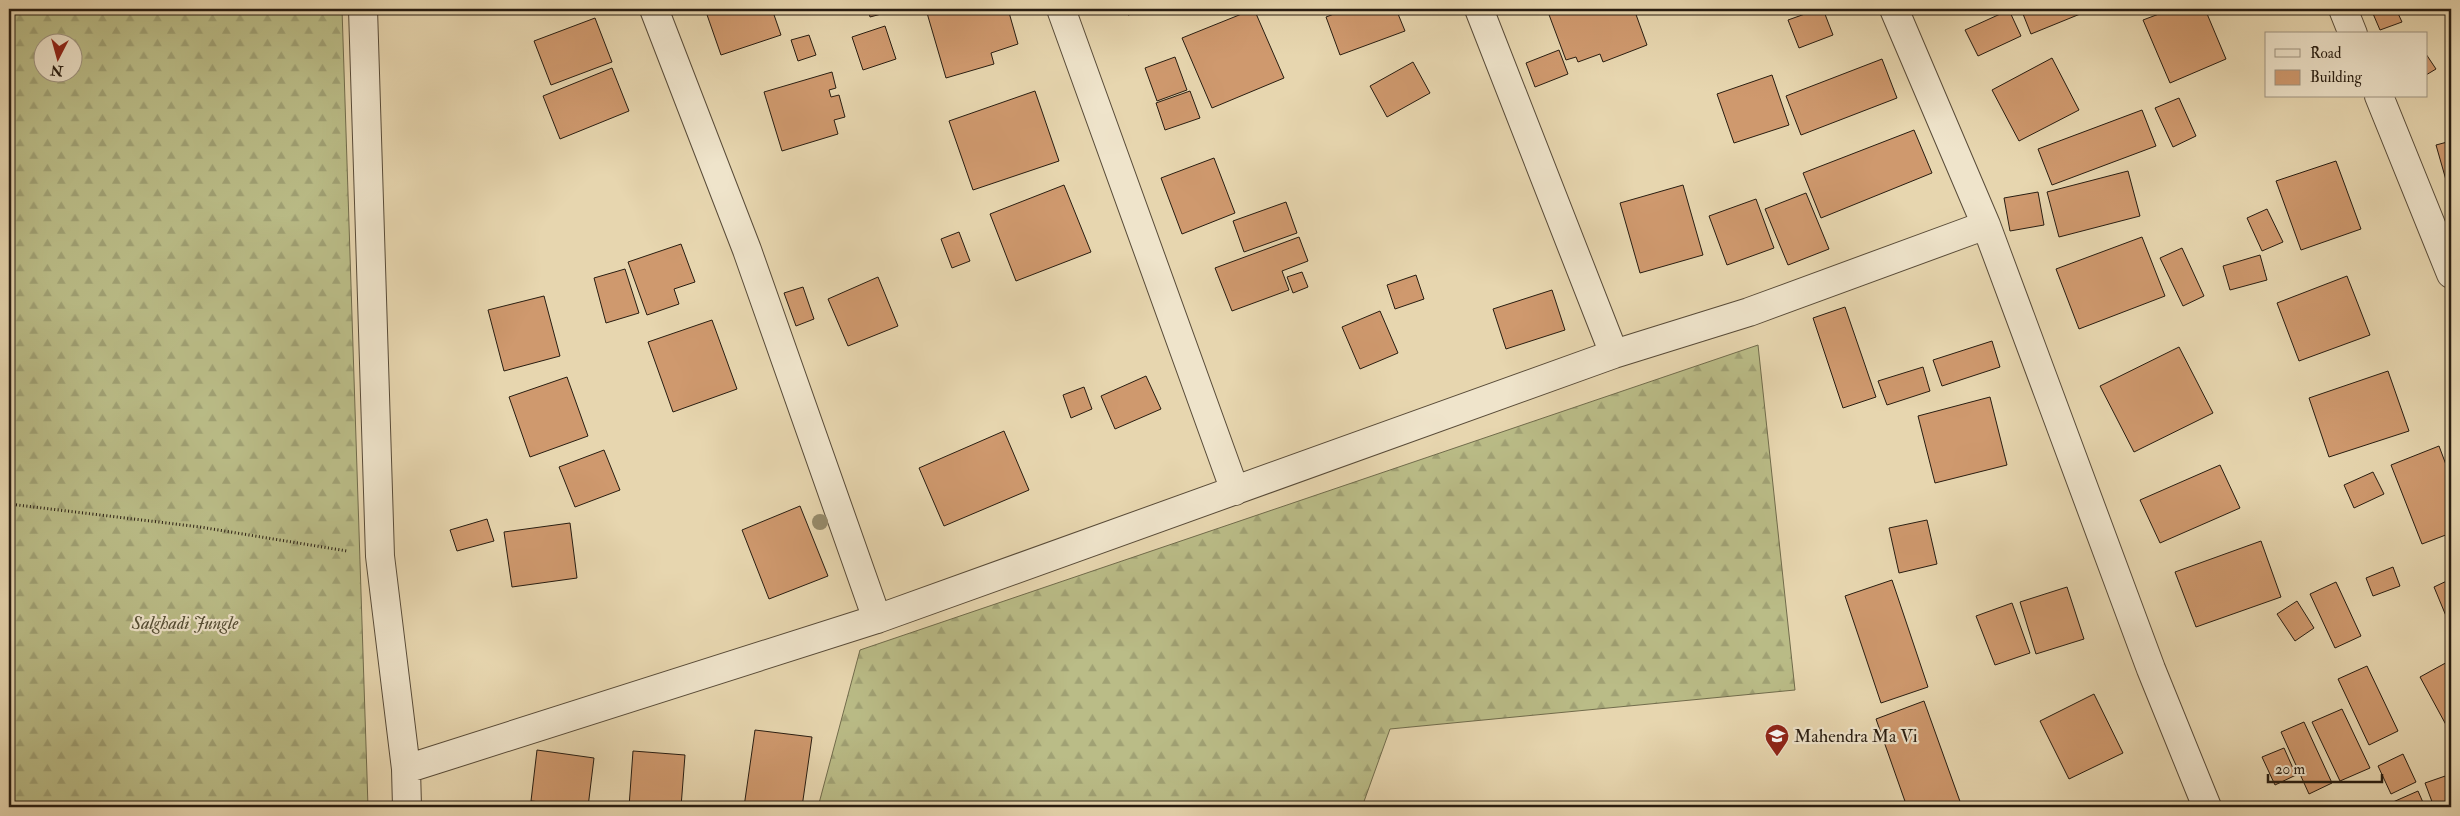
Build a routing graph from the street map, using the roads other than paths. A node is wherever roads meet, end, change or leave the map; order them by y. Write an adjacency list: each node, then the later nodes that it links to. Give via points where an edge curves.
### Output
1 (363, 9): 14 (street, via 380,556)
2 (654, 9): 13 (street, via 747,250)
3 (1061, 9): 12 (street)
4 (1479, 9): 11 (street)
5 (1894, 9): 9 (street)
6 (2343, 9): 7 (street)
7 (2352, 32)
8 (2380, 98): 10 (street)
9 (1986, 225): 11 (street, via 1749,312); 16 (street, via 2151,669)
10 (2451, 274)
11 (1614, 354): 12 (street)
12 (1235, 491): 13 (street)
13 (877, 619): 14 (street)
14 (406, 769): 15 (street)
15 (407, 807)
16 (2207, 807)

